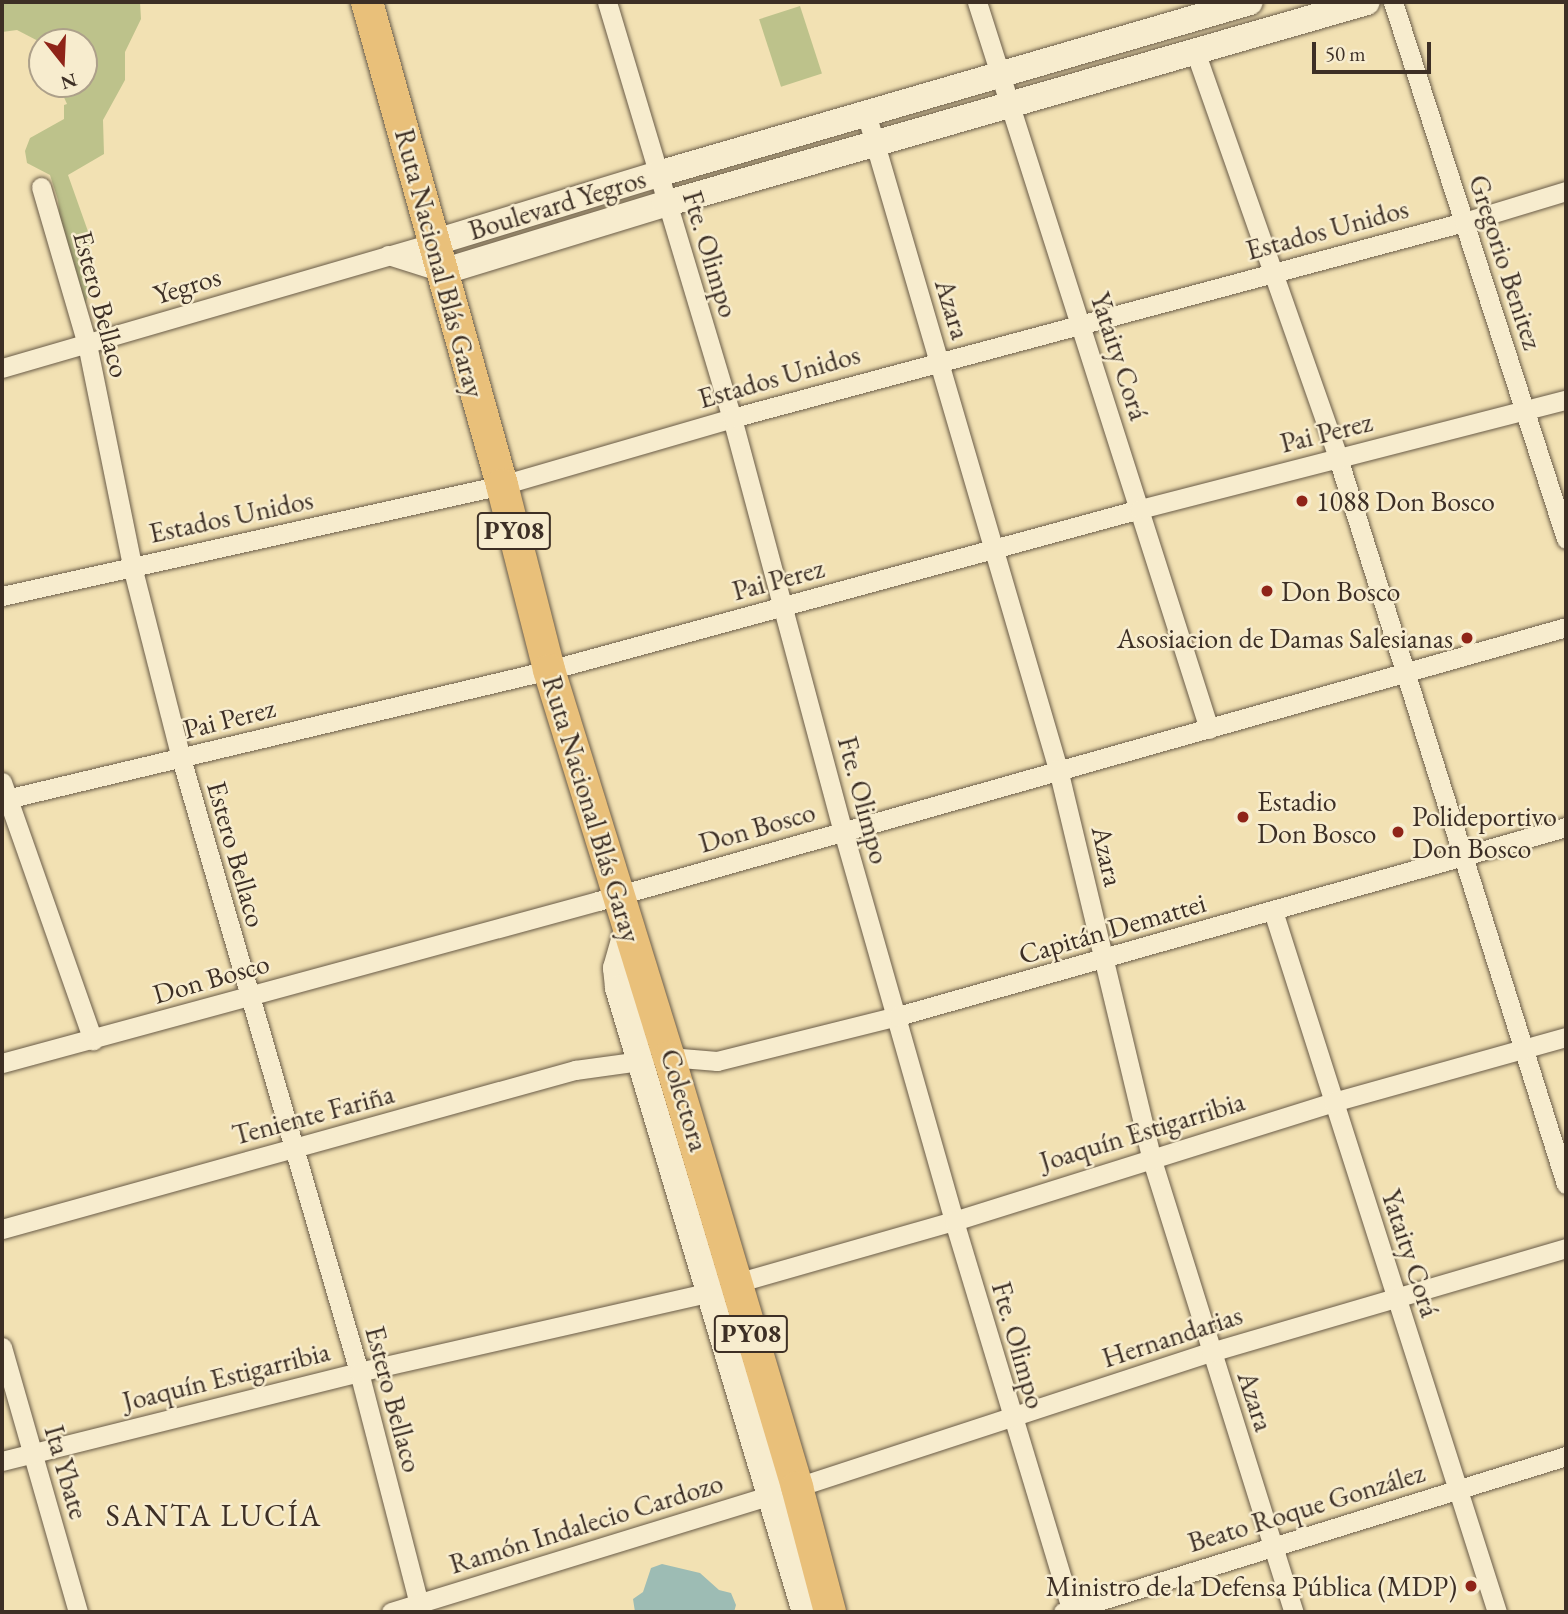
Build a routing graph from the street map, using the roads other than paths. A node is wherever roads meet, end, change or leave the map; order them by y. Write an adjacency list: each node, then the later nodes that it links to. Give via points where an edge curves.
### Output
1 (367, 2): 18 (highway, Ruta Nacional Blás Garay / PY08)
2 (607, 2): 12 (street, Fte. Olimpo)
3 (977, 2): 8 (street, Yataity Corá)
4 (1250, 2): 8 (main road, Boulevard Yegros)
5 (1367, 2): 7 (main road, Boulevard Yegros)
6 (1393, 2): 16 (street, Gregorio Benitez)
7 (1195, 51): 9 (main road, Boulevard Yegros); 19 (street)
8 (999, 75): 9 (street, Yataity Corá); 10 (main road, Boulevard Yegros)
9 (1011, 104): 11 (main road, Boulevard Yegros); 20 (street, Yataity Corá)
10 (866, 113): 11 (street, Azara); 12 (main road, Boulevard Yegros)
11 (874, 144): 15 (main road, Boulevard Yegros); 22 (street, Azara)
12 (659, 174): 15 (street, Fte. Olimpo); 18 (main road, Boulevard Yegros)
13 (41, 187): 21 (street, Estero Bellaco)
14 (1566, 191): 16 (street, Estados Unidos)
15 (666, 204): 18 (main road, Boulevard Yegros); 26 (street, Fte. Olimpo)
16 (1464, 222): 19 (street, Estados Unidos); 25 (street, Gregorio Benitez)
17 (387, 255): 18 (street, Boulevard Yegros); 18 (street, Boulevard Yegros); 21 (street, Yegros)
18 (439, 257): 28 (highway, Ruta Nacional Blás Garay / PY08)
19 (1275, 272): 20 (street, Estados Unidos); 27 (street)
20 (1080, 323): 22 (street, Estados Unidos); 29 (street, Yataity Corá)
21 (87, 344): 23 (street, Yegros); 32 (street, Estero Bellaco)
22 (939, 361): 26 (street, Estados Unidos); 31 (street, Azara)
23 (2, 368)
24 (1566, 400): 25 (street, Pai Perez)
25 (1525, 410): 27 (street, Pai Perez); 30 (street, Gregorio Benitez)
26 (732, 418): 28 (street, Estados Unidos); 34 (street, Fte. Olimpo)
27 (1338, 458): 29 (street, Pai Perez); 37 (street)
28 (502, 485): 32 (street, Estados Unidos); 36 (highway, Ruta Nacional Blás Garay / PY08)
29 (1140, 509): 31 (street, Pai Perez); 38 (street, Yataity Corá)
30 (1566, 539)
31 (994, 548): 34 (street, Pai Perez); 40 (street, Azara)
32 (132, 566): 33 (street, Estados Unidos); 39 (street, Estero Bellaco)
33 (2, 596)
34 (783, 606): 36 (street, Pai Perez); 43 (street, Fte. Olimpo)
35 (1566, 627): 37 (street, Don Bosco)
36 (549, 670): 39 (street, Pai Perez); 45 (highway, Ruta Nacional Blás Garay / PY08)
37 (1406, 675): 38 (street, Don Bosco); 44 (street)
38 (1209, 729): 40 (street, Don Bosco)
39 (181, 758): 41 (street, Pai Perez); 48 (street, Estero Bellaco)
40 (1058, 769): 43 (street, Don Bosco); 47 (street, Azara)
41 (4, 794): 51 (street)
42 (1566, 827): 44 (street, Capitán Demattei)
43 (843, 831): 45 (street, Don Bosco); 49 (street, Fte. Olimpo)
44 (1464, 856): 46 (street, Capitán Demattei); 52 (street)
45 (619, 895): 48 (street, Don Bosco); 53 (highway, Ruta Nacional Blás Garay / PY08)
46 (1273, 911): 47 (street, Capitán Demattei); 55 (street, Yataity Corá)
47 (1104, 960): 49 (street, Capitán Demattei); 57 (street, Azara)
48 (248, 996): 51 (street, Don Bosco); 56 (street, Estero Bellaco)
49 (898, 1016): 53 (street, Capitán Demattei, via 717,1061); 59 (street, Fte. Olimpo)
50 (1566, 1037): 52 (street, Joaquín Estigarribia)
51 (93, 1040): 54 (street, Don Bosco)
52 (1524, 1049): 55 (street, Joaquín Estigarribia); 58 (street)
53 (655, 1059): 56 (street, Teniente Fariña, via 575,1070); 62 (highway, Ruta Nacional Blás Garay / PY08)
54 (2, 1063)
55 (1334, 1102): 57 (street, Joaquín Estigarribia); 63 (street, Yataity Corá)
56 (294, 1148): 60 (street, Teniente Fariña); 66 (street, Estero Bellaco)
57 (1151, 1157): 59 (street, Joaquín Estigarribia); 65 (street, Azara)
58 (1566, 1184)
59 (954, 1221): 62 (street, Joaquín Estigarribia); 67 (street, Fte. Olimpo)
60 (2, 1229)
61 (1566, 1248): 63 (street, Hernandarias)
62 (723, 1288): 66 (street, Joaquín Estigarribia); 72 (highway, Ruta Nacional Blás Garay / PY08)
63 (1396, 1298): 65 (street, Hernandarias); 71 (street, Yataity Corá)
64 (2, 1347): 68 (street, Ita Ybate)
65 (1211, 1352): 67 (street, Hernandarias); 73 (street, Azara)
66 (359, 1372): 68 (street, Joaquín Estigarribia); 74 (street, Estero Bellaco)
67 (1012, 1417): 72 (street, Hernandarias); 75 (street, Fte. Olimpo)
68 (32, 1452): 70 (street, Joaquín Estigarribia); 76 (street, Ita Ybate)
69 (1566, 1456): 71 (street, Beato Roque González)
70 (2, 1461)
71 (1456, 1490): 73 (street, Beato Roque González); 81 (street, Yataity Corá)
72 (785, 1491): 74 (street, Ramón Indalecio Cardozo); 78 (main road); 79 (highway, Ruta Nacional Blás Garay / PY08)
73 (1273, 1547): 75 (street, Beato Roque González); 80 (street, Azara)
74 (420, 1608): 77 (street, Ramón Indalecio Cardozo)
75 (1069, 1611)
76 (78, 1612)
77 (391, 1612)
78 (805, 1612)
79 (830, 1612)
80 (1294, 1612)
81 (1497, 1612)

